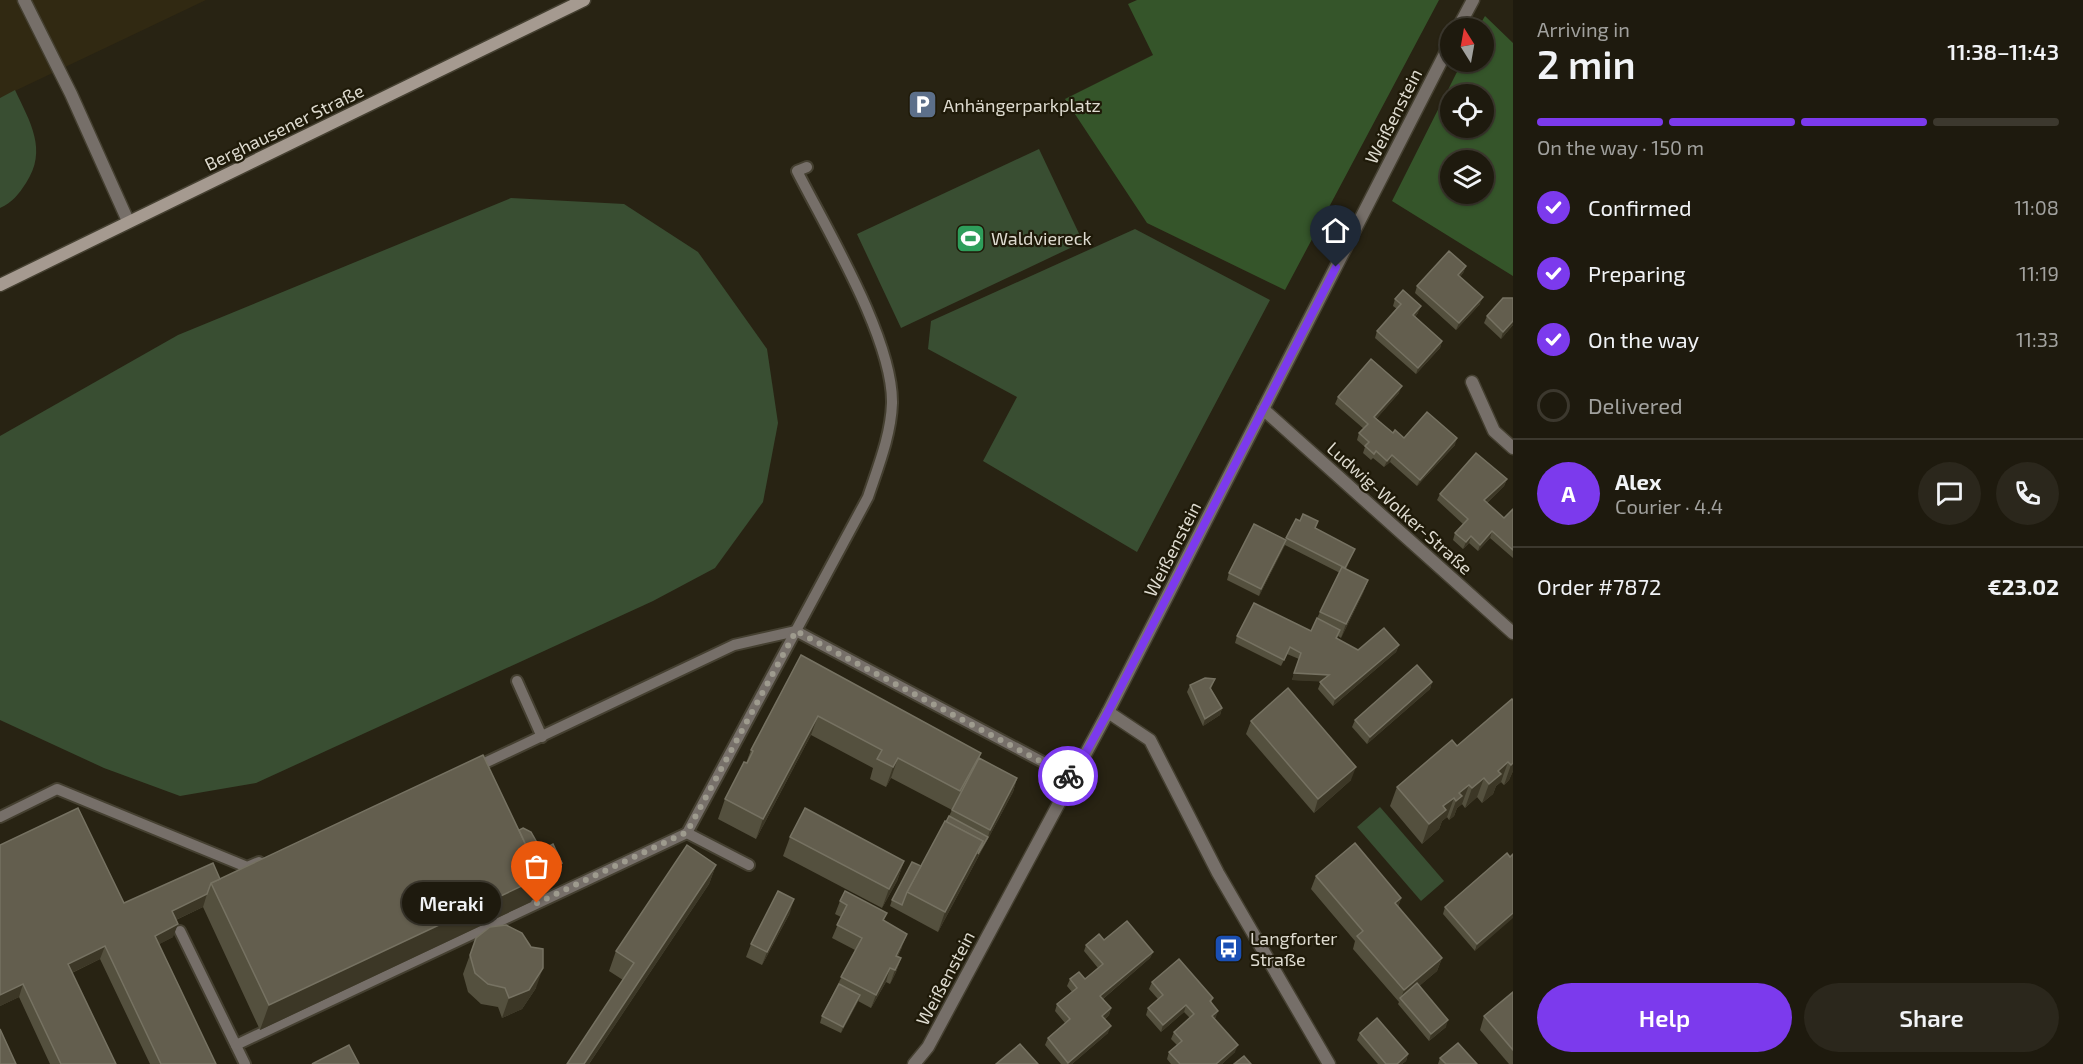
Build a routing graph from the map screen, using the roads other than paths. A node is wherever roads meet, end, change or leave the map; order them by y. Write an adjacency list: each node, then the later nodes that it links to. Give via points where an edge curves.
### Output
1 (24, 0): 7 (street)
2 (584, 0): 7 (main road, Berghausener Straße)
3 (1473, 0): 4 (street)
4 (1463, 18)
5 (1440, 64): 10 (street, Weißenstein)
6 (807, 167): 12 (lane, via 797,171 869,315 885,357 892,403 885,446 868,497)
7 (128, 221): 8 (main road, Berghausener Straße)
8 (0, 285)
9 (1472, 382): 11 (street, via 1494,431)
10 (1263, 410): 13 (street, Ludwig-Wolker-Straße); 15 (street, Weißenstein)
11 (1513, 448)
12 (796, 631): 16 (lane, via 734,645); 18 (lane); 20 (lane)
13 (1513, 633)
14 (517, 681): 16 (lane)
15 (1108, 712): 18 (street, Weißenstein); 27 (street, via 1150,740 1218,873)
16 (542, 737): 17 (lane)
17 (466, 771)
18 (1072, 778): 26 (street, Weißenstein, via 928,1047)
19 (0, 816): 21 (lane, via 57,789 247,867)
20 (687, 832): 22 (lane); 24 (lane)
21 (269, 857)
22 (749, 865)
23 (180, 931): 24 (lane)
24 (236, 1045): 25 (lane)
25 (245, 1064)
26 (914, 1064)
27 (1329, 1064)

